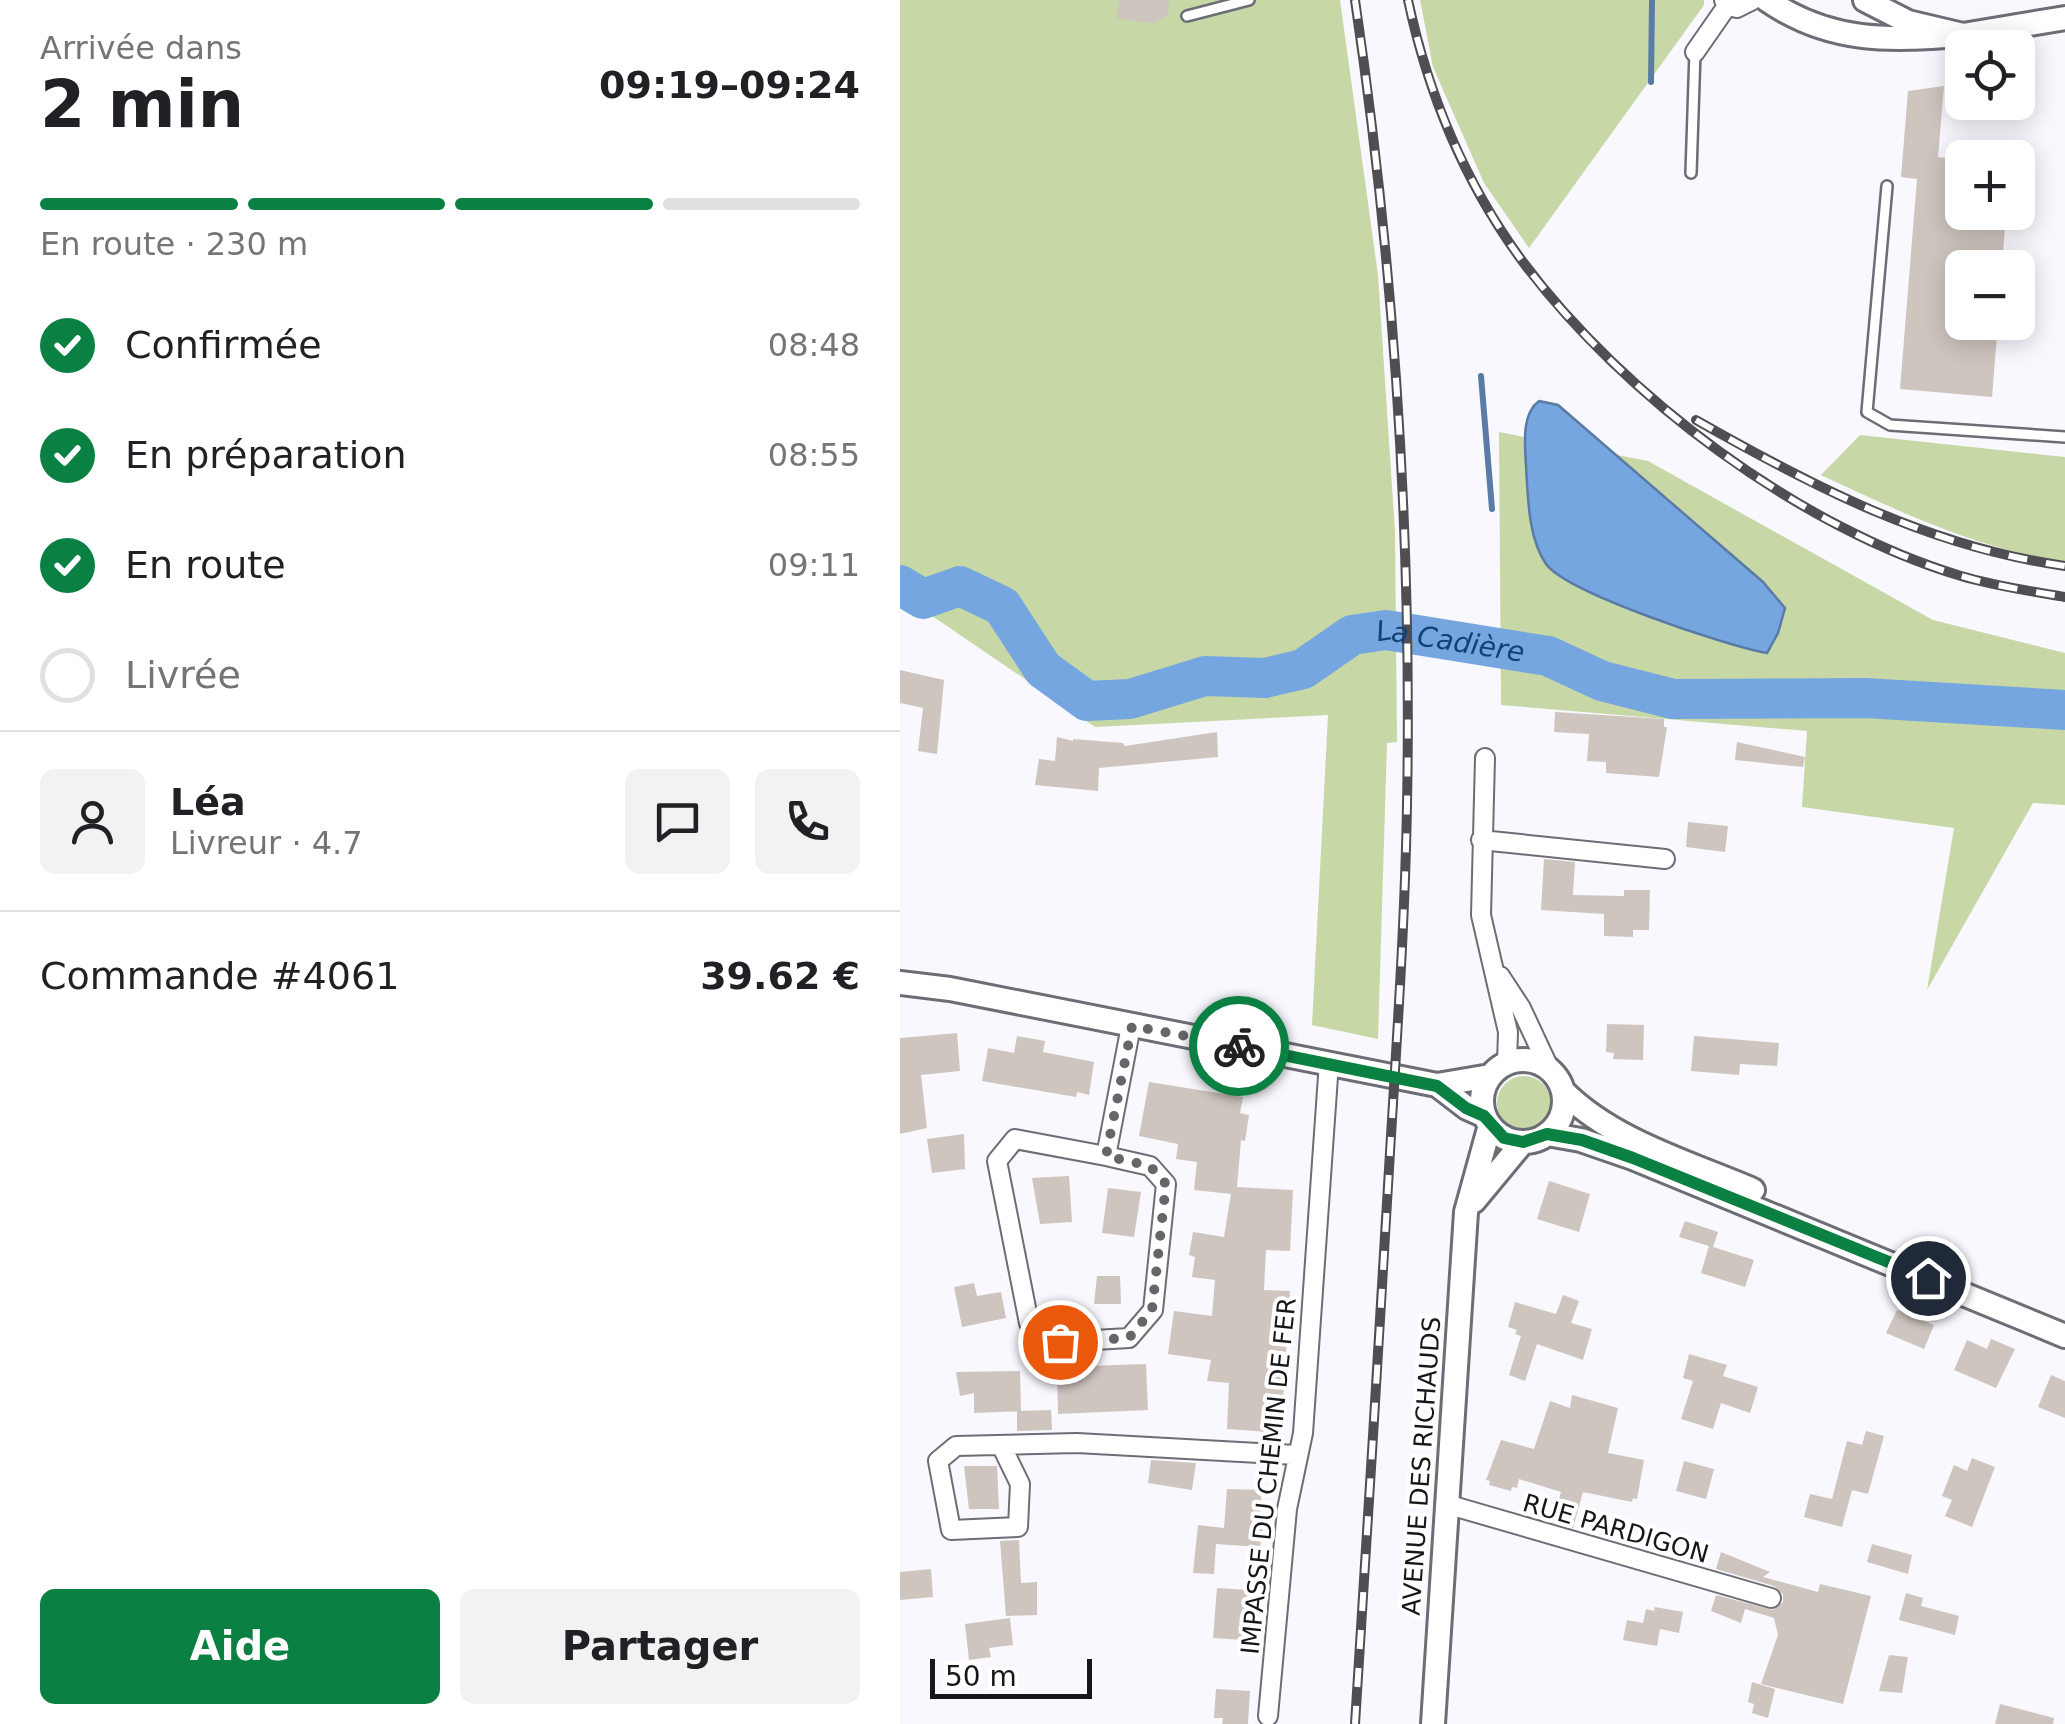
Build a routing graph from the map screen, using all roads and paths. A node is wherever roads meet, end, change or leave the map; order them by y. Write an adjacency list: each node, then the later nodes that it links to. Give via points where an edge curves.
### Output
1 (1249, 0): 6 (lane)
2 (1753, 0): 5 (street, via 1737,8)
3 (1767, 0): 10 (street, via 1862,38)
4 (1865, 0): 9 (street, via 1908,22)
5 (1726, 3): 11 (street)
6 (1187, 16)
7 (2065, 18): 8 (street)
8 (1993, 30)
9 (1945, 31)
10 (1945, 36)
11 (1696, 52): 12 (lane)
12 (1691, 173)
13 (1887, 186): 14 (lane, via 1867,412 1890,425)
14 (2065, 437)
15 (1485, 758): 16 (street)
16 (1482, 840): 17 (street); 18 (street, via 1481,915)
17 (1665, 860)
18 (1494, 967): 22 (street); 23 (street, via 1508,1032)
19 (900, 984): 20 (street)
20 (1132, 1026): 21 (street); 29 (street)
21 (1329, 1062): 24 (street); 34 (street, IMPASSE DU CHEMIN DE FER)
22 (1549, 1068): 23 (street, via 1536,1061); 25 (street)
23 (1499, 1069): 24 (street); 26 (street, via 1482,1095)
24 (1437, 1086): 26 (street)
25 (1564, 1092): 27 (street, via 1562,1116); 31 (street, via 1639,1141)
26 (1487, 1121): 28 (street, via 1504,1138); 30 (street, AVENUE DES RICHAUDS)
27 (1547, 1134): 28 (street); 32 (street, via 1633,1158)
28 (1523, 1142): 30 (street)
29 (1106, 1156): 29 (street, via 1014,1139 998,1161 1029,1323 1060,1342 1129,1338 1152,1310 1166,1184 1150,1166)
30 (1466, 1212): 35 (street, AVENUE DES RICHAUDS)
31 (2065, 1321)
32 (2065, 1336)
33 (1001, 1445): 33 (street, via 956,1446 938,1461 951,1530 1018,1528 1020,1484); 34 (street)
34 (1296, 1455): 37 (street, IMPASSE DU CHEMIN DE FER)
35 (1446, 1504): 36 (street, RUE PARDIGON); 38 (street, AVENUE DES RICHAUDS)
36 (1771, 1598)
37 (1268, 1716)
38 (1433, 1724)

